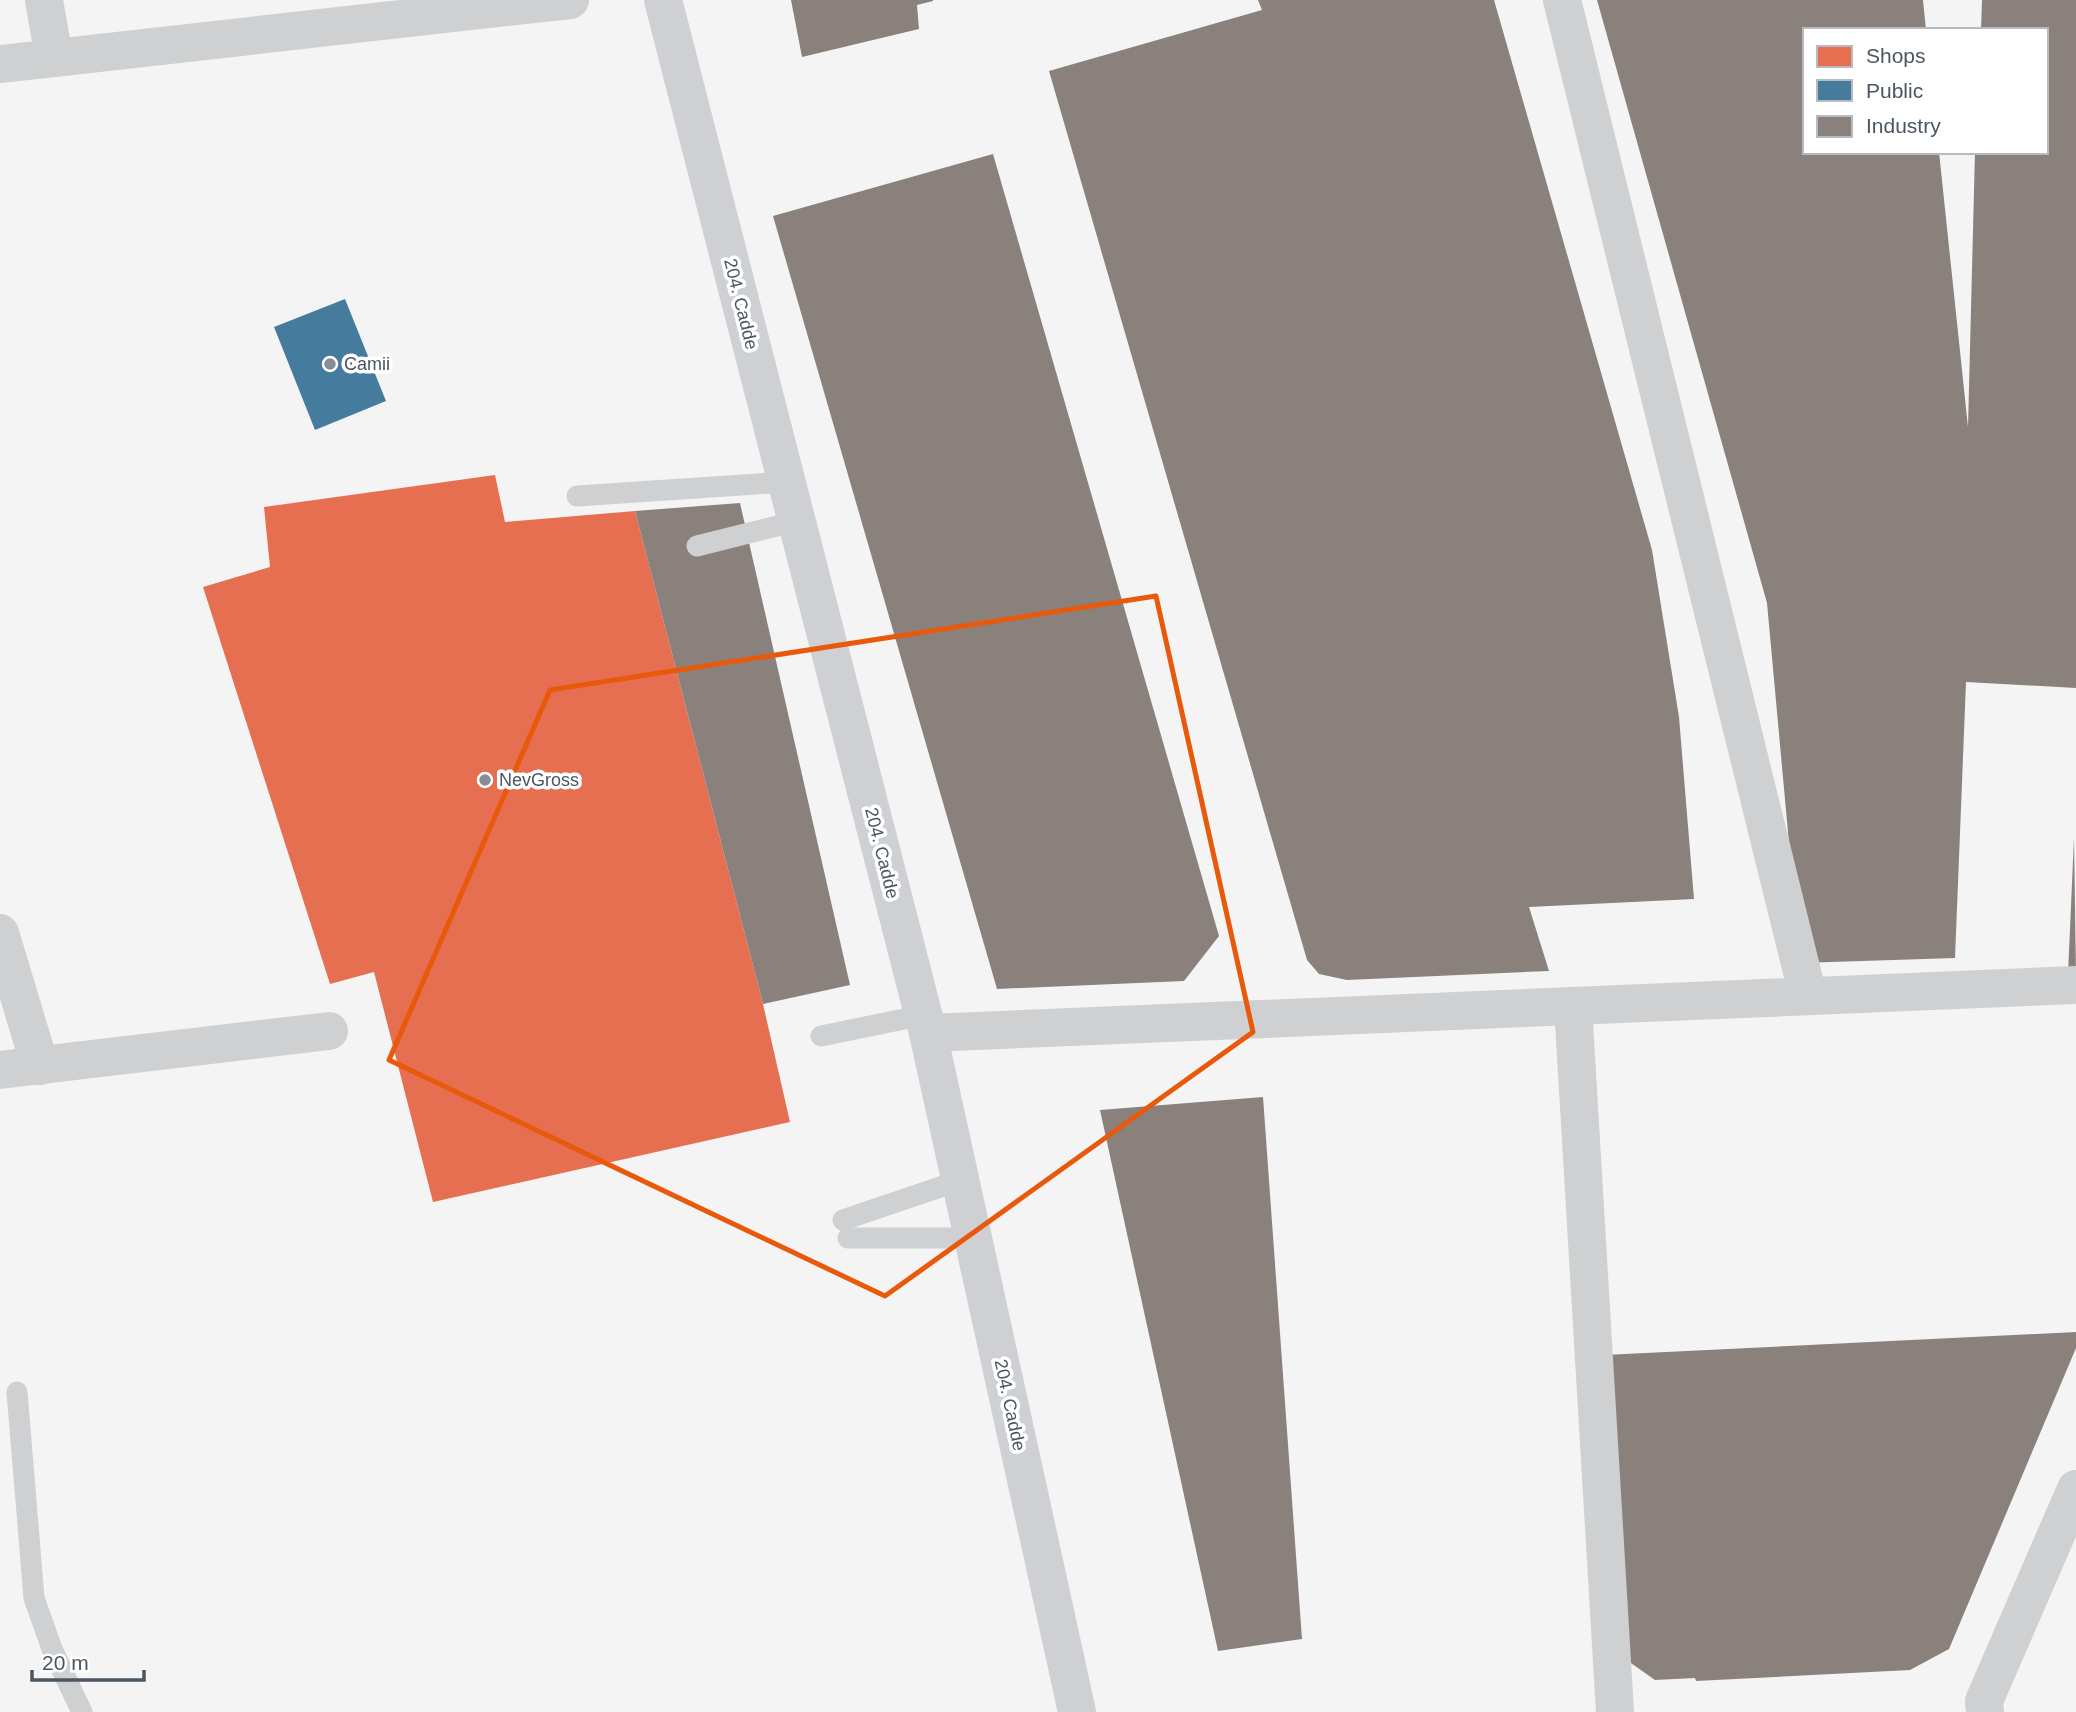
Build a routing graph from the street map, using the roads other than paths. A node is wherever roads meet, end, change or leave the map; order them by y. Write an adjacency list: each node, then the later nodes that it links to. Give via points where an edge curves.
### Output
1 (44, 0): 5 (street)
2 (570, 0): 5 (street)
3 (663, 0): 7 (street, 204. Cadde)
4 (1562, 0): 13 (street)
5 (54, 58): 6 (street)
6 (0, 64)
7 (788, 482): 8 (lane); 9 (street, 204. Cadde)
8 (577, 496)
9 (797, 521): 10 (lane); 15 (street, 204. Cadde)
10 (697, 545)
11 (0, 933): 18 (street)
12 (2076, 985): 13 (street)
13 (1808, 996): 14 (street)
14 (1573, 1006): 15 (street); 26 (street)
15 (926, 1024): 17 (lane); 20 (street, 204. Cadde)
16 (330, 1031): 18 (street)
17 (821, 1036)
18 (40, 1066): 19 (street)
19 (0, 1070)
20 (961, 1180): 21 (street, 204. Cadde); 21 (lane, via 846,1229)
21 (973, 1238): 25 (street, 204. Cadde)
22 (17, 1392): 24 (lane, via 34,1598 41,1624)
23 (2076, 1489): 27 (street, via 1984,1701)
24 (82, 1712)
25 (1077, 1712)
26 (1615, 1712)
27 (1985, 1712)

